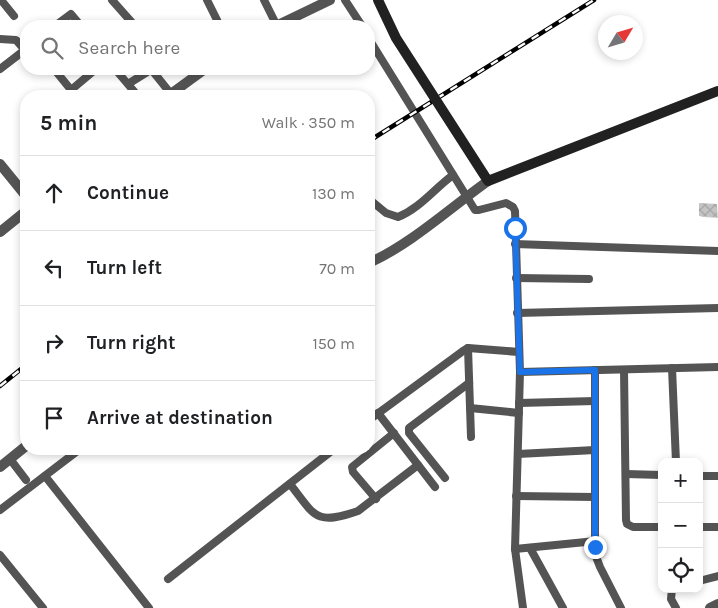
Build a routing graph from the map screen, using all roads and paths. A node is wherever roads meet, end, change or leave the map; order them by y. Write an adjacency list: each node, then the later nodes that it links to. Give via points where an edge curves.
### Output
1 (1, 0): 9 (street)
2 (207, 0): 13 (street)
3 (264, 0): 14 (street)
4 (330, 0): 8 (street)
5 (345, 0): 16 (street)
6 (378, 0): 37 (main road, bridge, via 396,38)
7 (111, 1): 12 (street)
8 (318, 2): 15 (street)
9 (14, 16)
10 (62, 20): 11 (street, via 70,14)
11 (76, 20)
12 (129, 20)
13 (217, 20)
14 (274, 20)
15 (287, 20)
16 (358, 20)
17 (0, 39): 18 (street, via 16,40)
18 (20, 44)
19 (375, 49): 36 (street)
20 (20, 54): 21 (street)
21 (0, 69)
22 (59, 75): 29 (street)
23 (90, 75): 30 (street)
24 (120, 75): 28 (street)
25 (142, 75): 28 (street)
26 (156, 75): 32 (street)
27 (197, 75): 33 (street)
28 (128, 84): 31 (street)
29 (71, 90)
30 (76, 90)
31 (133, 90)
32 (167, 90)
33 (177, 90)
34 (718, 91): 37 (main road, bridge)
35 (0, 164): 38 (street)
36 (453, 175): 39 (street, via 410,212 398,217); 42 (street, via 475,210 503,203 513,207)
37 (488, 181): 44 (street, bridge)
38 (20, 189)
39 (375, 204)
40 (20, 216): 41 (street)
41 (0, 232)
42 (515, 244): 43 (street); 45 (street)
43 (718, 250)
44 (375, 260)
45 (516, 278): 46 (street); 48 (street)
46 (589, 279)
47 (718, 308): 48 (street)
48 (517, 313): 50 (street)
49 (468, 348): 50 (street); 56 (street); 60 (street)
50 (519, 352): 55 (street)
51 (718, 367): 52 (street)
52 (672, 368): 54 (street); 72 (street)
53 (595, 370): 54 (street); 55 (street); 57 (street)
54 (624, 370): 76 (street)
55 (520, 372): 58 (street)
56 (469, 383): 59 (street); 81 (street, via 409,428 409,433)
57 (595, 401): 58 (street); 66 (street)
58 (519, 403): 61 (street)
59 (470, 408): 61 (street); 64 (street)
60 (378, 413): 62 (street); 63 (street)
61 (519, 413): 68 (street)
62 (375, 415)
63 (394, 433): 65 (street); 74 (street)
64 (471, 437)
65 (375, 448)
66 (595, 450): 68 (street); 86 (street)
67 (20, 451): 73 (street)
68 (518, 454): 85 (street)
69 (72, 455): 78 (street)
70 (326, 455): 83 (street)
71 (367, 455): 87 (street, via 352,467 353,472)
72 (676, 458)
73 (10, 459): 75 (street); 82 (street)
74 (418, 465): 84 (street); 87 (street)
75 (0, 467)
76 (626, 474): 77 (street); 89 (street, via 627,524)
77 (658, 475)
78 (44, 476): 88 (street); 102 (street)
79 (703, 476): 80 (street)
80 (718, 476)
81 (446, 478)
82 (26, 480)
83 (290, 484): 87 (street, via 320,518 358,512); 97 (street)
84 (435, 487)
85 (516, 496): 86 (street); 94 (street)
86 (595, 497): 92 (street)
87 (376, 499)
88 (0, 510)
89 (658, 527)
90 (703, 527): 91 (street)
91 (718, 527)
92 (596, 541): 93 (street); 105 (street, via 600,567)
93 (530, 548): 94 (street); 104 (street)
94 (515, 549): 103 (street)
95 (0, 555): 101 (street)
96 (718, 576): 98 (street)
97 (168, 579)
98 (703, 580)
99 (670, 593): 106 (street)
100 (718, 604): 107 (street)
101 (43, 608)
102 (149, 608)
103 (523, 608)
104 (563, 608)
105 (621, 608)
106 (676, 608)
107 (710, 608)

